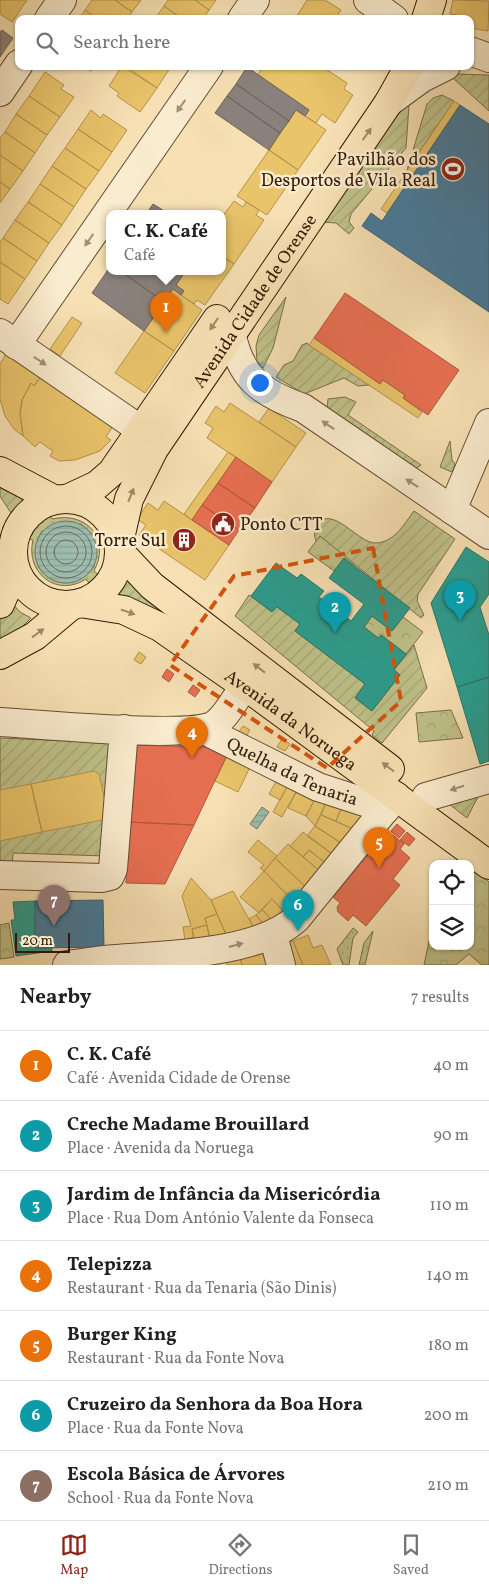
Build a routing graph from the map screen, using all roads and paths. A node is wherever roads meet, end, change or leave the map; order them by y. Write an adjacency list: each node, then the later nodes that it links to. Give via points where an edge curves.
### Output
1 (62, 0): 5 (street)
2 (254, 0): 6 (street)
3 (368, 0): 7 (street)
4 (432, 0): 8 (main road)
5 (52, 15)
6 (245, 15)
7 (389, 15)
8 (427, 15)
9 (474, 52): 10 (street)
10 (489, 58)
11 (474, 64): 12 (street)
12 (489, 64)
13 (15, 70): 18 (street)
14 (206, 70): 21 (street, one-way to 21)
15 (388, 70): 23 (main road, Avenida Cidade de Orense, one-way to 23)
16 (407, 70): 19 (main road, Avenida Cidade de Orense)
17 (438, 70): 19 (street)
18 (0, 92)
19 (389, 102): 20 (main road, Avenida Cidade de Orense, one-way to 19)
20 (232, 332): 26 (street, one-way to 20, via 303,408 258,385 239,362); 29 (main road, Avenida Cidade de Orense, one-way to 20, via 129,499 150,455)
21 (8, 339): 23 (street, one-way to 23)
22 (489, 423): 26 (street)
23 (141, 430): 25 (main road, Avenida Cidade de Orense, via 109,475 97,485)
24 (0, 471): 25 (main road)
25 (61, 499): 29 (main road, via 91,504 101,512 109,520); 30 (main road, via 37,507 23,520)
26 (452, 510): 28 (street)
27 (0, 518): 30 (main road)
28 (489, 535)
29 (119, 548): 32 (main road, via 115,574 109,584 91,599); 39 (main road, Avenida da Noruega, one-way to 29, via 152,586)
30 (13, 554): 31 (main road, via 12,577); 32 (main road, via 21,582 29,591 48,603)
31 (0, 604)
32 (76, 604): 33 (main road, one-way to 32, via 35,636); 34 (main road, Avenida da Noruega, one-way to 34, via 118,608 145,619)
33 (0, 655)
34 (244, 686): 37 (street, via 218,722); 40 (main road, Avenida da Noruega)
35 (0, 722): 36 (street)
36 (124, 729): 37 (street); 43 (street, via 114,869 110,876)
37 (202, 729): 40 (street, Quelha da Tenaria, via 343,797)
38 (489, 779): 39 (street, one-way to 39)
39 (426, 797): 41 (main road, Avenida da Noruega)
40 (391, 802): 42 (main road, Avenida da Noruega); 44 (street, via 297,918 287,928)
41 (489, 848)
42 (489, 864)
43 (0, 874)
44 (273, 934): 45 (street, one-way to 44, via 205,953); 46 (street)
45 (67, 965)
46 (281, 965)

